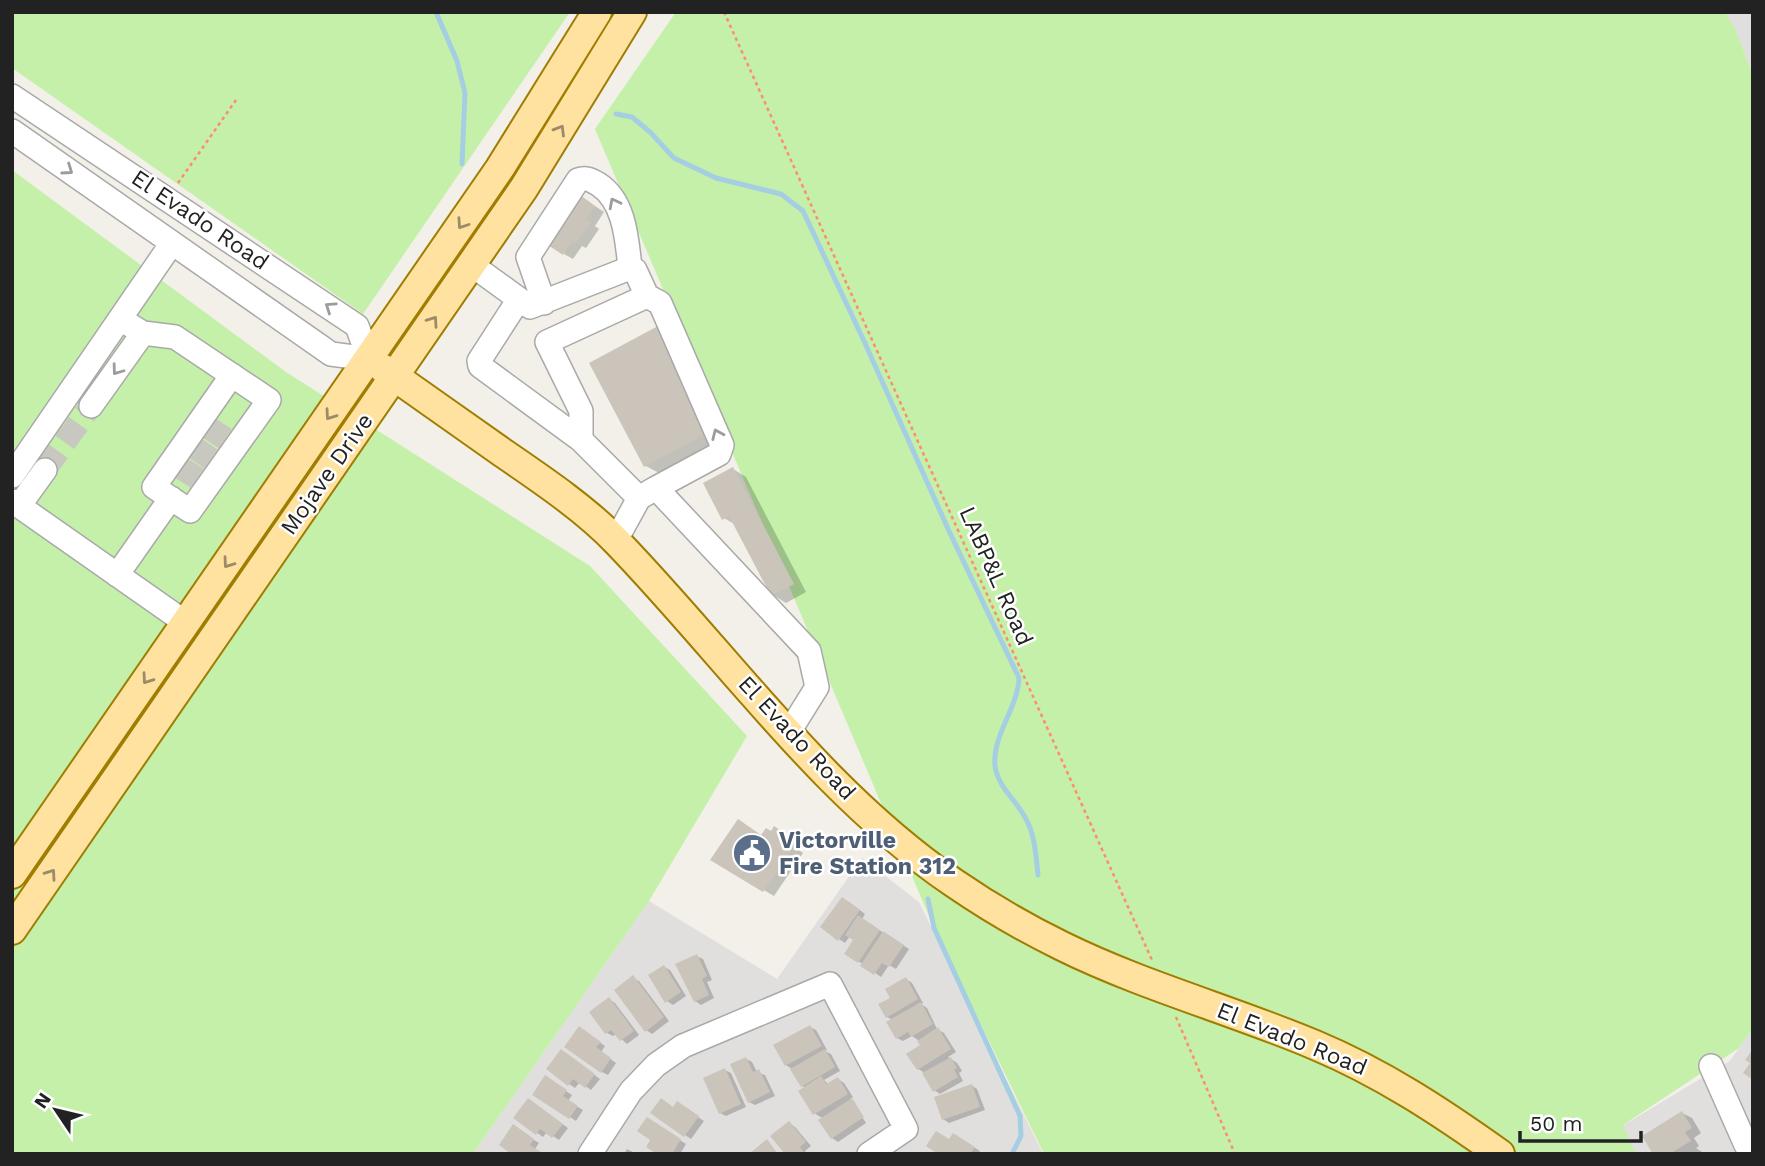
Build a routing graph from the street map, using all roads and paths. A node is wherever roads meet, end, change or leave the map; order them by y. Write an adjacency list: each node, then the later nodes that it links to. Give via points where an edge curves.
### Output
1 (597, 12): 18 (main road, Mojave Drive, one-way to 18)
2 (632, 12): 11 (main road, Mojave Drive, one-way to 2)
3 (724, 12): 34 (path, LABP&L Road)
4 (12, 96): 8 (street, El Evado Road)
5 (236, 100): 9 (path)
6 (12, 131): 7 (street, El Evado Road)
7 (34, 146): 8 (street, via 47,134 116,181); 10 (street, El Evado Road, one-way to 10)
8 (134, 176): 9 (street, El Evado Road)
9 (168, 198): 18 (street, El Evado Road, one-way to 9, via 357,326)
10 (172, 243): 15 (street); 18 (street, El Evado Road, via 331,354)
11 (472, 265): 14 (street); 18 (main road, Mojave Drive, one-way to 11)
12 (630, 268): 13 (street); 14 (street); 14 (street, one-way to 14, via 627,233 610,194 590,180 578,180 528,257)
13 (647, 296): 17 (street); 24 (street, one-way to 13, via 719,454 722,445 660,303)
14 (531, 303): 17 (street); 21 (street, via 479,361 480,366)
15 (120, 319): 16 (street); 23 (street)
16 (143, 333): 19 (street, via 175,337); 20 (street, one-way to 20)
17 (547, 342): 21 (street, via 581,411)
18 (382, 368): 27 (main road, El Evado Road, via 545,482); 29 (main road, Mojave Drive, one-way to 29); 30 (main road, Mojave Drive)
19 (232, 375): 25 (street, via 203,424 154,487); 25 (street, via 269,400 204,483 190,511)
20 (91, 406)
21 (581, 440): 24 (street)
22 (45, 470): 26 (street)
23 (12, 476)
24 (647, 493): 27 (street); 31 (street, via 809,651 817,687)
25 (171, 498): 28 (street)
26 (16, 504): 28 (street)
27 (616, 540): 31 (main road, El Evado Road)
28 (117, 575): 29 (street)
29 (186, 623): 30 (main road); 32 (main road, Mojave Drive, one-way to 32)
30 (212, 641): 33 (main road, Mojave Drive, one-way to 30)
31 (789, 732): 34 (main road, El Evado Road, via 872,816 954,883 1063,947)
32 (12, 874)
33 (12, 930)
34 (1165, 988): 39 (path, LABP&L Road); 40 (main road, El Evado Road, via 1315,1045 1375,1074)
35 (1711, 1066): 36 (street)
36 (1753, 1152)
37 (590, 1154): 38 (street, via 631,1091 682,1045 830,984 906,1129)
38 (869, 1154)
39 (1235, 1154)
40 (1500, 1154)

